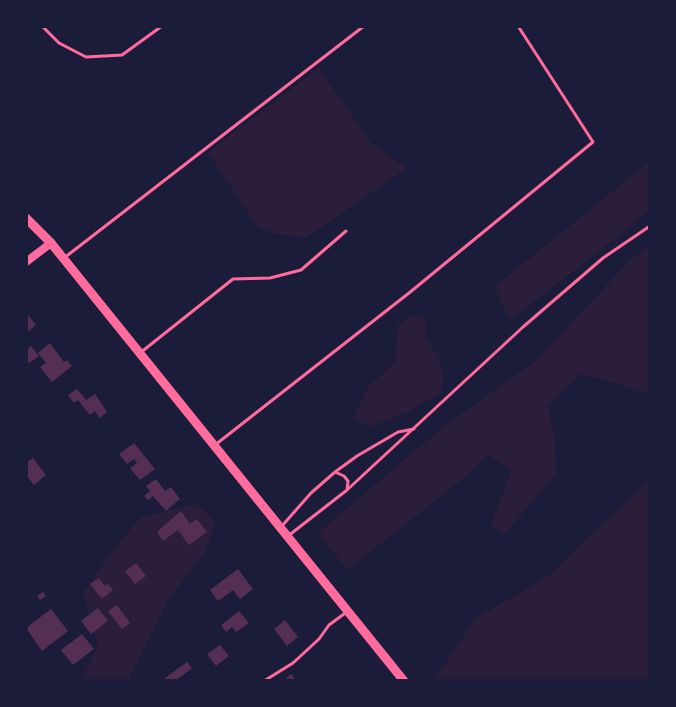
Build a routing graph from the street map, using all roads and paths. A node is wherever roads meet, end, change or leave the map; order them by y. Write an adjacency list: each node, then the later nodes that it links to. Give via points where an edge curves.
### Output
1 (42, 26): 2 (lane, via 59,43 86,56 122,55)
2 (162, 26)
3 (364, 26): 9 (lane)
4 (518, 26): 13 (lane, via 593,142 409,293)
5 (26, 218): 8 (main road)
6 (650, 226): 12 (lane, via 588,270)
7 (346, 231): 11 (lane, via 301,270 270,278 233,279)
8 (51, 243): 9 (main road); 10 (street)
9 (63, 259): 11 (main road)
10 (26, 262)
11 (140, 353): 13 (main road)
12 (415, 429): 14 (lane, via 398,432); 15 (lane)
13 (214, 445): 16 (main road)
14 (335, 472): 15 (lane, via 348,482); 16 (lane, via 311,493)
15 (347, 490): 17 (lane)
16 (281, 528): 17 (main road)
17 (288, 536): 18 (main road)
18 (348, 611): 19 (lane, via 329,625 293,663); 20 (main road)
19 (264, 681)
20 (404, 681)

